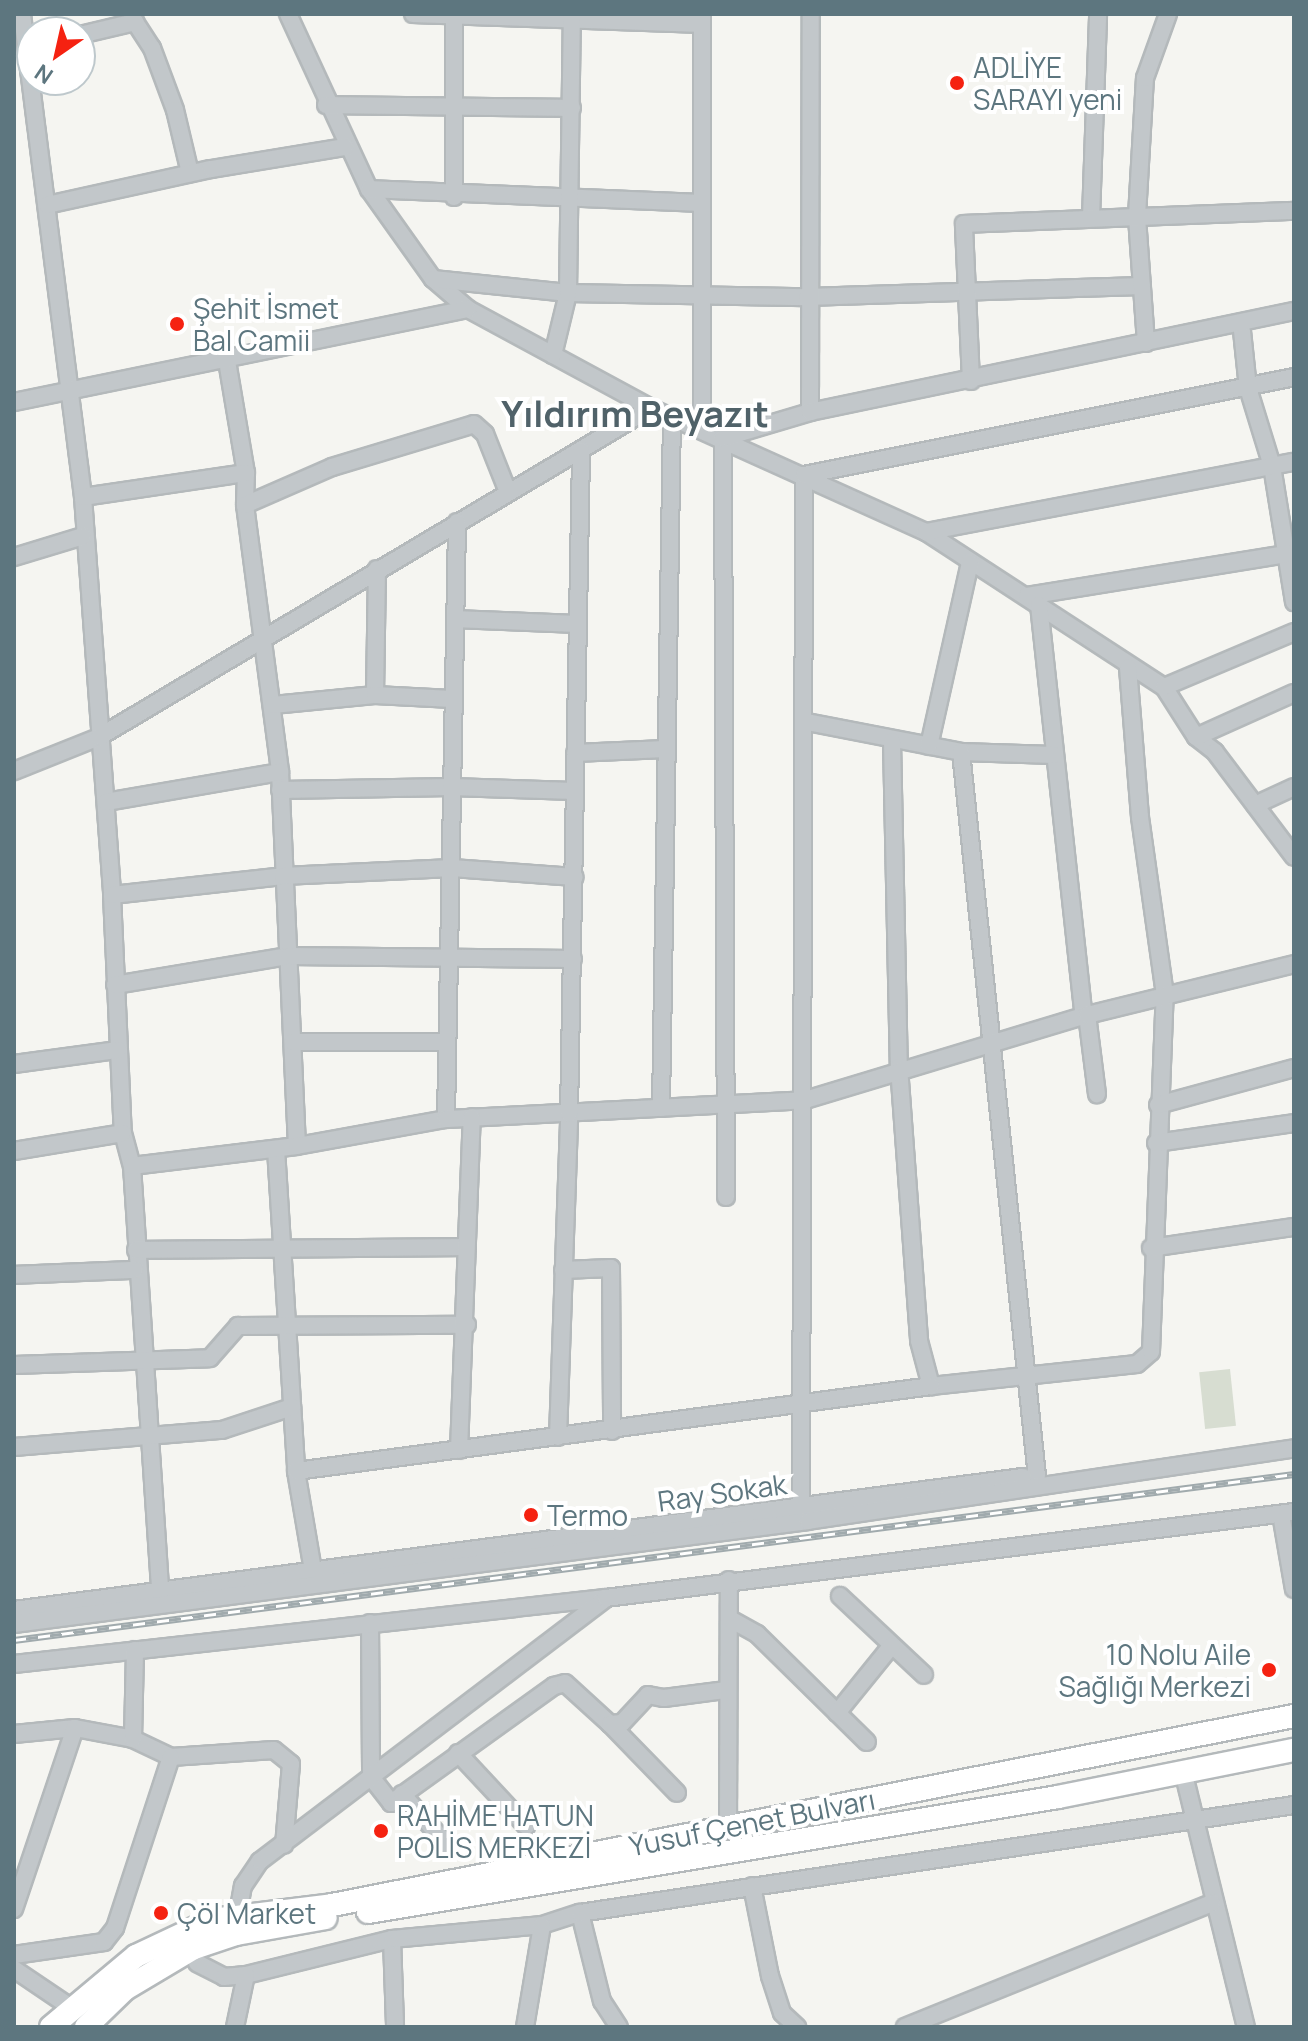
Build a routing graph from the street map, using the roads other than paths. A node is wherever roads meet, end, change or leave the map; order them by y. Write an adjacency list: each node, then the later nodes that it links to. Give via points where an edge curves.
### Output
1 (288, 14): 11 (street)
2 (413, 14): 6 (street)
3 (811, 14): 29 (street)
4 (1098, 14): 23 (street)
5 (1168, 14): 22 (street, via 1145,78)
6 (454, 15): 7 (street); 12 (street)
7 (572, 16): 8 (street); 13 (street)
8 (702, 19): 19 (street)
9 (96, 31): 15 (street, via 135,22 152,48 175,110)
10 (27, 96): 20 (street)
11 (326, 105): 12 (street); 14 (street)
12 (456, 105): 13 (street); 17 (street)
13 (572, 108): 18 (street)
14 (345, 147): 15 (street); 16 (street)
15 (190, 173): 20 (street)
16 (369, 189): 17 (street); 24 (street)
17 (454, 197): 18 (street)
18 (568, 201): 19 (street); 27 (street)
19 (700, 203): 28 (street)
20 (47, 205): 40 (street)
21 (1294, 211): 22 (street)
22 (1137, 216): 23 (street); 25 (street)
23 (1091, 218): 26 (street, via 964,224)
24 (433, 279): 27 (street); 30 (street)
25 (1142, 286): 26 (street); 34 (street)
26 (967, 292): 29 (street); 38 (street)
27 (568, 293): 28 (street); 36 (street)
28 (701, 294): 29 (street); 45 (street)
29 (807, 297): 43 (street)
30 (468, 309): 35 (street); 36 (street)
31 (1294, 311): 34 (street)
32 (1294, 321): 33 (street)
33 (1242, 331): 39 (street); 46 (street, via 852,409)
34 (1146, 343): 38 (street)
35 (226, 355): 40 (street); 50 (street)
36 (553, 355): 42 (street)
37 (1294, 377): 39 (street)
38 (971, 381): 43 (street)
39 (1248, 388): 49 (street); 51 (street)
40 (68, 393): 41 (street); 53 (street)
41 (14, 402)
42 (651, 408): 44 (street); 47 (street)
43 (810, 412): 46 (street)
44 (672, 415): 45 (street); 79 (street)
45 (702, 427): 46 (street)
46 (727, 440): 51 (street); 112 (street)
47 (581, 450): 52 (street); 65 (street)
48 (1294, 462): 49 (street)
49 (1272, 466): 56 (street); 58 (street)
50 (246, 473): 53 (street); 54 (street)
51 (804, 475): 56 (street); 74 (street)
52 (508, 492): 54 (street, via 485,434 474,424 332,467); 55 (street)
53 (83, 497): 57 (street)
54 (245, 505): 67 (street)
55 (457, 522): 61 (street); 64 (street)
56 (926, 532): 60 (street)
57 (83, 536): 59 (street); 75 (street)
58 (1289, 554): 62 (street); 63 (street)
59 (14, 557)
60 (970, 563): 62 (street); 78 (street)
61 (377, 569): 67 (street); 71 (street)
62 (1033, 600): 68 (street); 82 (street)
63 (1294, 602)
64 (456, 619): 65 (street); 72 (street)
65 (576, 624): 81 (street)
66 (1294, 632): 69 (street)
67 (265, 637): 73 (street); 75 (street)
68 (1128, 667): 69 (street); 100 (street, via 1140,817)
69 (1164, 687): 76 (street)
70 (1294, 693): 76 (street)
71 (375, 695): 72 (street); 73 (street)
72 (452, 699): 85 (street)
73 (273, 705): 84 (street)
74 (807, 722): 77 (street); 110 (street)
75 (99, 737): 83 (street); 88 (street)
76 (1196, 737): 89 (street)
77 (892, 741): 78 (street); 107 (street)
78 (929, 746): 80 (street)
79 (665, 749): 81 (street); 113 (street)
80 (961, 752): 82 (street); 102 (street)
81 (575, 753): 87 (street)
82 (1054, 755): 101 (street)
83 (14, 771)
84 (280, 781): 85 (street); 88 (street); 92 (street)
85 (451, 787): 87 (street); 91 (street)
86 (1294, 787): 89 (street)
87 (574, 791): 93 (street)
88 (106, 802): 94 (street)
89 (1255, 805): 90 (street)
90 (1294, 857)
91 (452, 868): 92 (street); 93 (street); 96 (street)
92 (283, 876): 94 (street); 95 (street)
93 (575, 877): 97 (street)
94 (112, 895): 99 (street)
95 (289, 956): 96 (street); 99 (street); 103 (street)
96 (447, 958): 97 (street); 104 (street)
97 (573, 959): 114 (street)
98 (1294, 964): 100 (street)
99 (115, 985): 105 (street)
100 (1165, 995): 101 (street); 111 (street)
101 (1086, 1015): 102 (street); 109 (street)
102 (994, 1041): 107 (street); 137 (street)
103 (293, 1042): 104 (street); 120 (street)
104 (445, 1042): 116 (street)
105 (118, 1050): 106 (street); 118 (street)
106 (14, 1064)
107 (899, 1067): 110 (street); 138 (street, via 919,1341)
108 (1294, 1068): 111 (street)
109 (1097, 1094)
110 (805, 1100): 112 (street); 139 (street)
111 (1158, 1105): 119 (street)
112 (724, 1107): 113 (street); 124 (street)
113 (661, 1108): 114 (street)
114 (569, 1114): 115 (street); 131 (street)
115 (472, 1117): 116 (street); 126 (street)
116 (446, 1119): 120 (street)
117 (1294, 1123): 119 (street)
118 (123, 1133): 122 (street); 123 (street)
119 (1156, 1143): 128 (street)
120 (297, 1146): 121 (street)
121 (276, 1149): 123 (street); 127 (street)
122 (14, 1151)
123 (132, 1166): 129 (street)
124 (726, 1197)
125 (1294, 1227): 128 (street)
126 (464, 1247): 127 (street); 133 (street)
127 (282, 1248): 129 (street); 134 (street)
128 (1151, 1248): 137 (street, via 1151,1352 1145,1361)
129 (136, 1250): 130 (street)
130 (135, 1270): 132 (street); 135 (street)
131 (563, 1270): 141 (street, via 611,1268); 143 (street)
132 (14, 1275)
133 (467, 1325): 134 (street); 147 (street)
134 (290, 1327): 135 (street, via 238,1326 210,1358); 140 (street)
135 (145, 1359): 136 (street); 142 (street)
136 (14, 1365)
137 (1026, 1377): 138 (street); 149 (street)
138 (931, 1386): 139 (street)
139 (804, 1400): 141 (street); 150 (street)
140 (292, 1407): 142 (street, via 222,1430); 148 (street)
141 (612, 1431): 143 (street)
142 (148, 1433): 145 (street); 155 (street)
143 (558, 1437): 147 (street)
144 (1294, 1439): 149 (street, Ray Sokak)
145 (14, 1447)
146 (1294, 1448): 161 (street, via 808,1521)
147 (459, 1450): 148 (street)
148 (296, 1471): 152 (street)
149 (1037, 1476): 150 (street, Ray Sokak)
150 (801, 1507): 152 (street, Ray Sokak)
151 (1288, 1513): 153 (street); 154 (street)
152 (313, 1570): 155 (street, Ray Sokak)
153 (729, 1580): 157 (street); 159 (street)
154 (1294, 1589)
155 (160, 1590): 158 (street, Ray Sokak)
156 (840, 1596): 162 (street)
157 (606, 1598): 160 (street); 178 (street)
158 (14, 1610)
159 (730, 1619): 166 (street); 167 (street, via 757,1634)
160 (370, 1623): 163 (street); 178 (street, via 375,1754)
161 (14, 1624)
162 (892, 1645): 165 (street); 167 (street)
163 (135, 1650): 164 (street); 172 (street)
164 (14, 1664)
165 (924, 1675)
166 (726, 1690): 169 (street, via 664,1698 648,1695 622,1723); 184 (street)
167 (837, 1713): 173 (street)
168 (1294, 1716): 184 (highway, Yusuf Çenet Bulvarı)
169 (610, 1724): 175 (street, via 565,1683); 179 (street)
170 (75, 1728): 171 (street); 172 (street); 187 (street)
171 (14, 1734)
172 (133, 1739): 176 (street)
173 (867, 1742)
174 (1294, 1750): 177 (highway, Yusuf Çenet Bulvarı)
175 (458, 1753): 180 (street); 183 (street)
176 (171, 1757): 185 (street, via 274,1750 285,1755 291,1764); 195 (street, via 115,1928 104,1942)
177 (1183, 1771): 182 (street); 192 (highway, Yusuf Çenet Bulvarı, via 582,1879)
178 (371, 1777): 180 (street, via 391,1803); 185 (street)
179 (677, 1793)
180 (402, 1794): 186 (street)
181 (1294, 1805): 182 (street)
182 (1192, 1822): 188 (street); 189 (street)
183 (526, 1826)
184 (728, 1827): 192 (highway, Yusuf Çenet Bulvarı)
185 (284, 1845): 192 (street, via 248,1875)
186 (451, 1849)
187 (22, 1858): 190 (street)
188 (752, 1886): 191 (street); 206 (street, via 770,1976 782,2013)
189 (1212, 1903): 207 (street); 208 (street)
190 (14, 1909)
191 (580, 1913): 193 (street); 205 (street, via 602,2001)
192 (236, 1924): 199 (highway, Yusuf Çenet Bulvarı, via 190,1927 136,1956); 200 (highway, Yusuf Çenet Bulvarı, via 143,1976)
193 (542, 1925): 194 (street); 204 (street)
194 (392, 1939): 197 (street); 203 (street)
195 (14, 1955)
196 (197, 1963): 197 (street, via 224,1977)
197 (246, 1975): 202 (street)
198 (18, 1977): 199 (street)
199 (72, 2006): 200 (street); 201 (highway, Yusuf Çenet Bulvarı)
200 (91, 2026)
201 (51, 2027)
202 (235, 2027)
203 (395, 2027)
204 (525, 2027)
205 (619, 2027)
206 (797, 2027)
207 (905, 2027)
208 (1246, 2027)

